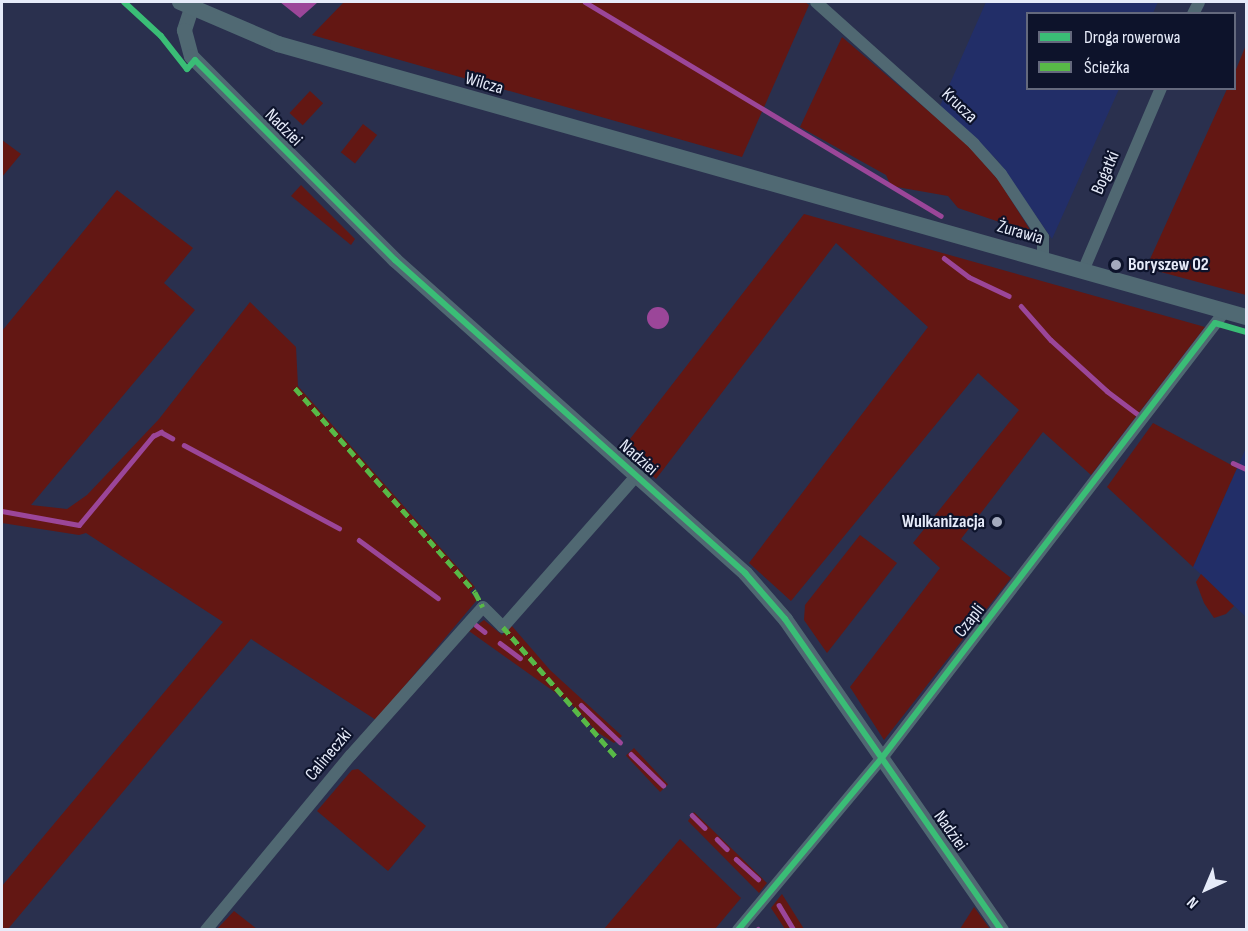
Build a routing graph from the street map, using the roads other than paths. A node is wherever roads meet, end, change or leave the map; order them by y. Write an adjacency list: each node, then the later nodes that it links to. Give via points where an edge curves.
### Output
1 (816, 2): 5 (street, Krucza, via 934,107 1002,174 1043,237)
2 (186, 5): 4 (main road, Wilcza, via 278,44); 9 (street, Nadziei, via 184,38 195,60 395,260)
3 (1160, 90): 6 (street, Bogatki)
4 (783, 187): 5 (main road, Żurawia)
5 (1043, 260): 6 (main road, Żurawia)
6 (1083, 271): 7 (main road, Żurawia)
7 (1220, 317): 8 (main road, Żurawia); 10 (street, Czapli)
8 (1246, 317)
9 (636, 476): 10 (street, Nadziei, via 745,573 785,619); 11 (street, Calineczki, via 503,627 483,607 351,755)
10 (881, 759): 12 (street, Czapli); 13 (street, Nadziei)
11 (206, 930)
12 (738, 930)
13 (1001, 930)

